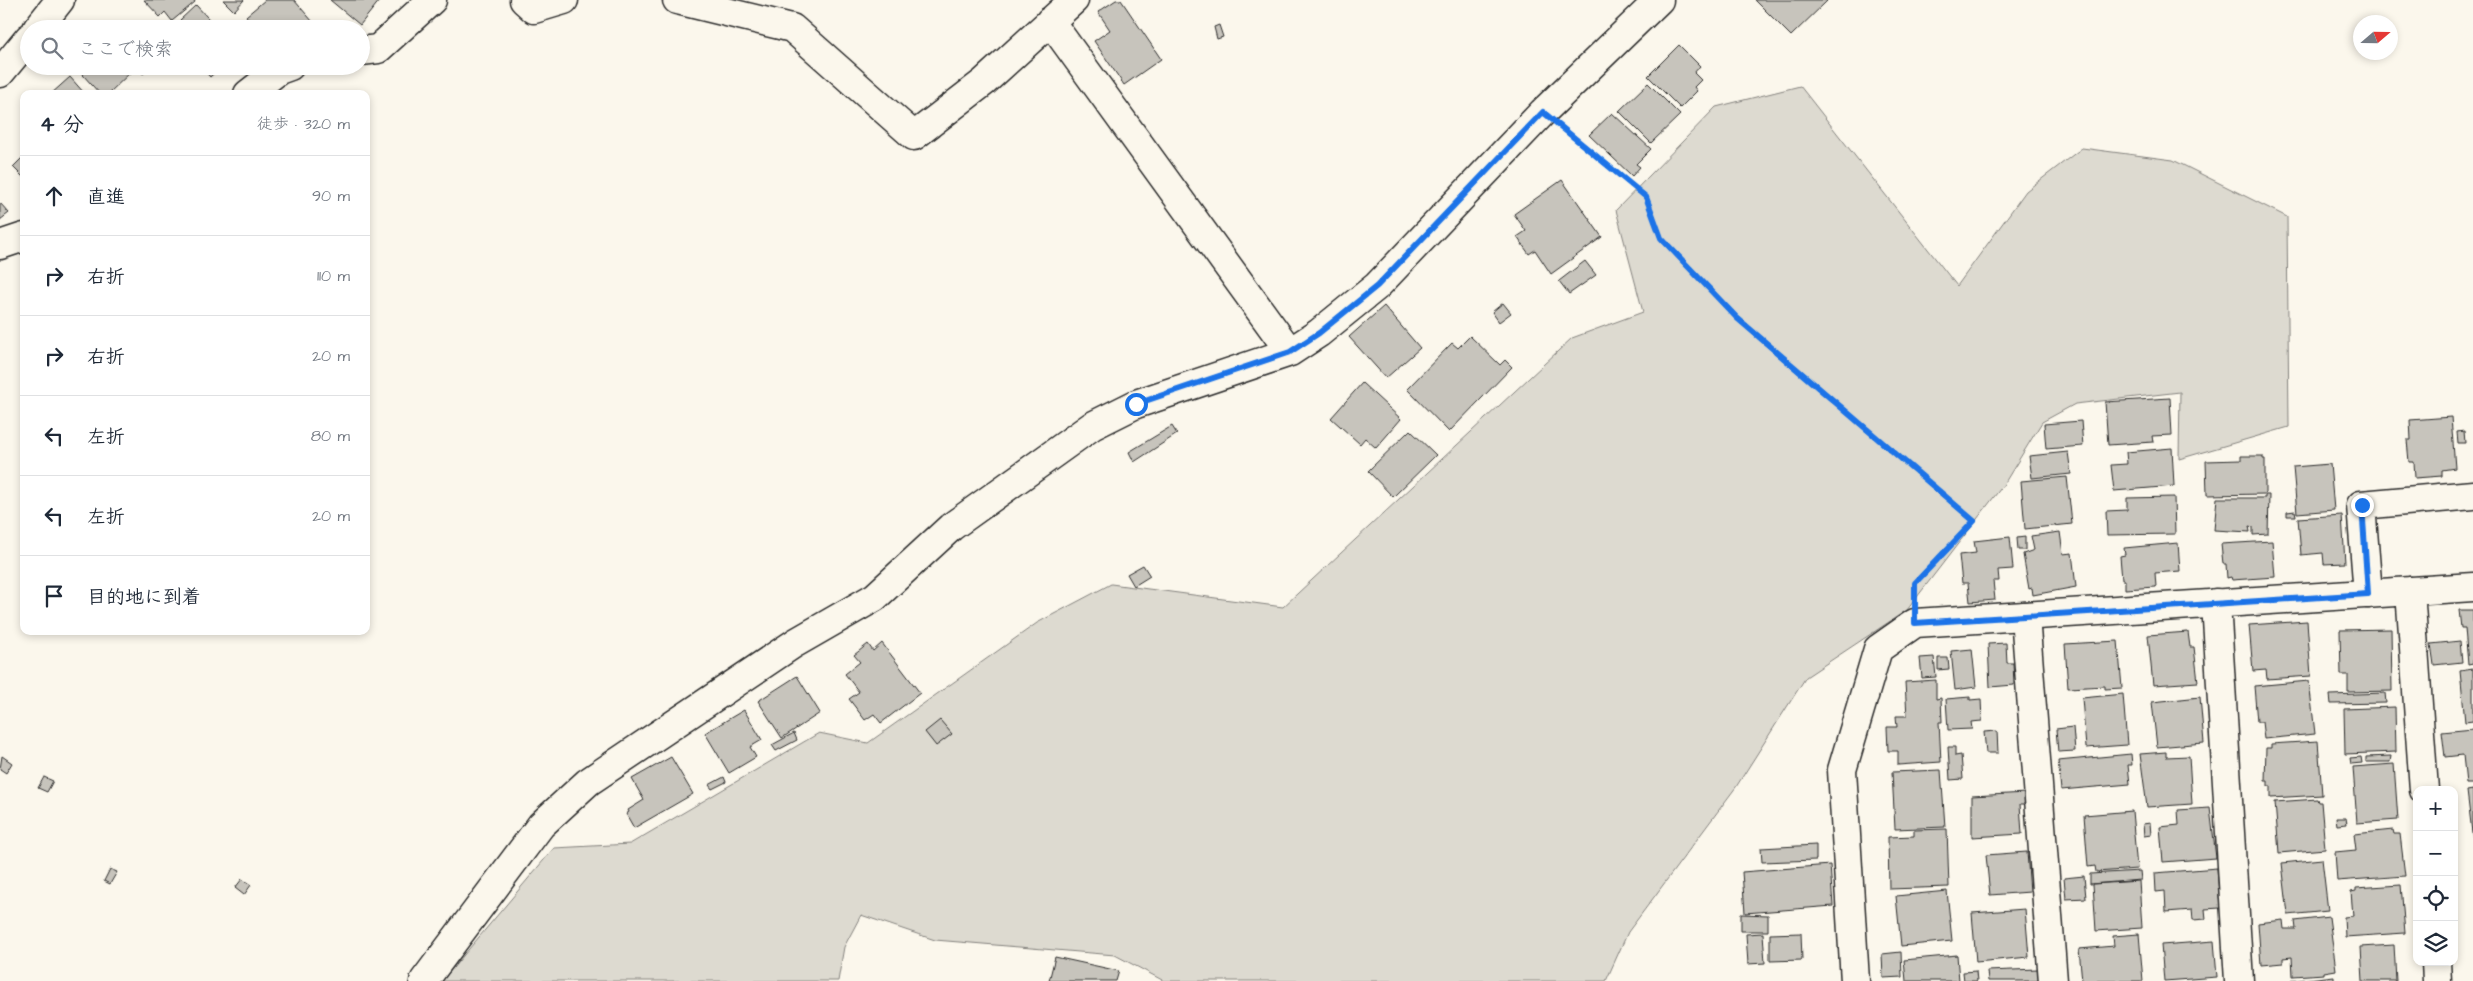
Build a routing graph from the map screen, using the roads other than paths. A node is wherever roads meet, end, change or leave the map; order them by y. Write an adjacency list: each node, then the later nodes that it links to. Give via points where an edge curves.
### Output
1 (60, 0): 8 (main road)
2 (432, 0): 11 (main road, via 378,49)
3 (524, 0): 4 (main road, via 534,8)
4 (564, 0)
5 (677, 0): 9 (main road, via 792,28 914,136 984,82)
6 (1074, 0): 9 (main road)
7 (1659, 0): 17 (main road, via 1543,112 1377,286)
8 (44, 20)
9 (1050, 21): 17 (main road)
10 (20, 49): 12 (main road)
11 (370, 49)
12 (0, 73)
13 (273, 75): 14 (main road)
14 (253, 90)
15 (20, 238): 16 (main road)
16 (0, 245)
17 (1290, 352): 26 (main road, via 1136,404 1092,426 951,527 874,598 795,643 588,782 541,825)
18 (2473, 495): 21 (main road, via 2362,505)
19 (2473, 587): 20 (main road)
20 (2410, 591): 21 (main road); 24 (main road)
21 (2368, 594): 22 (main road)
22 (2216, 603): 23 (main road); 29 (main road)
23 (2025, 616): 27 (main road, via 1915,623 1878,649 1842,770); 28 (main road)
24 (2424, 786)
25 (2436, 966): 30 (main road)
26 (424, 981)
27 (1855, 981)
28 (2053, 981)
29 (2239, 981)
30 (2437, 981)

